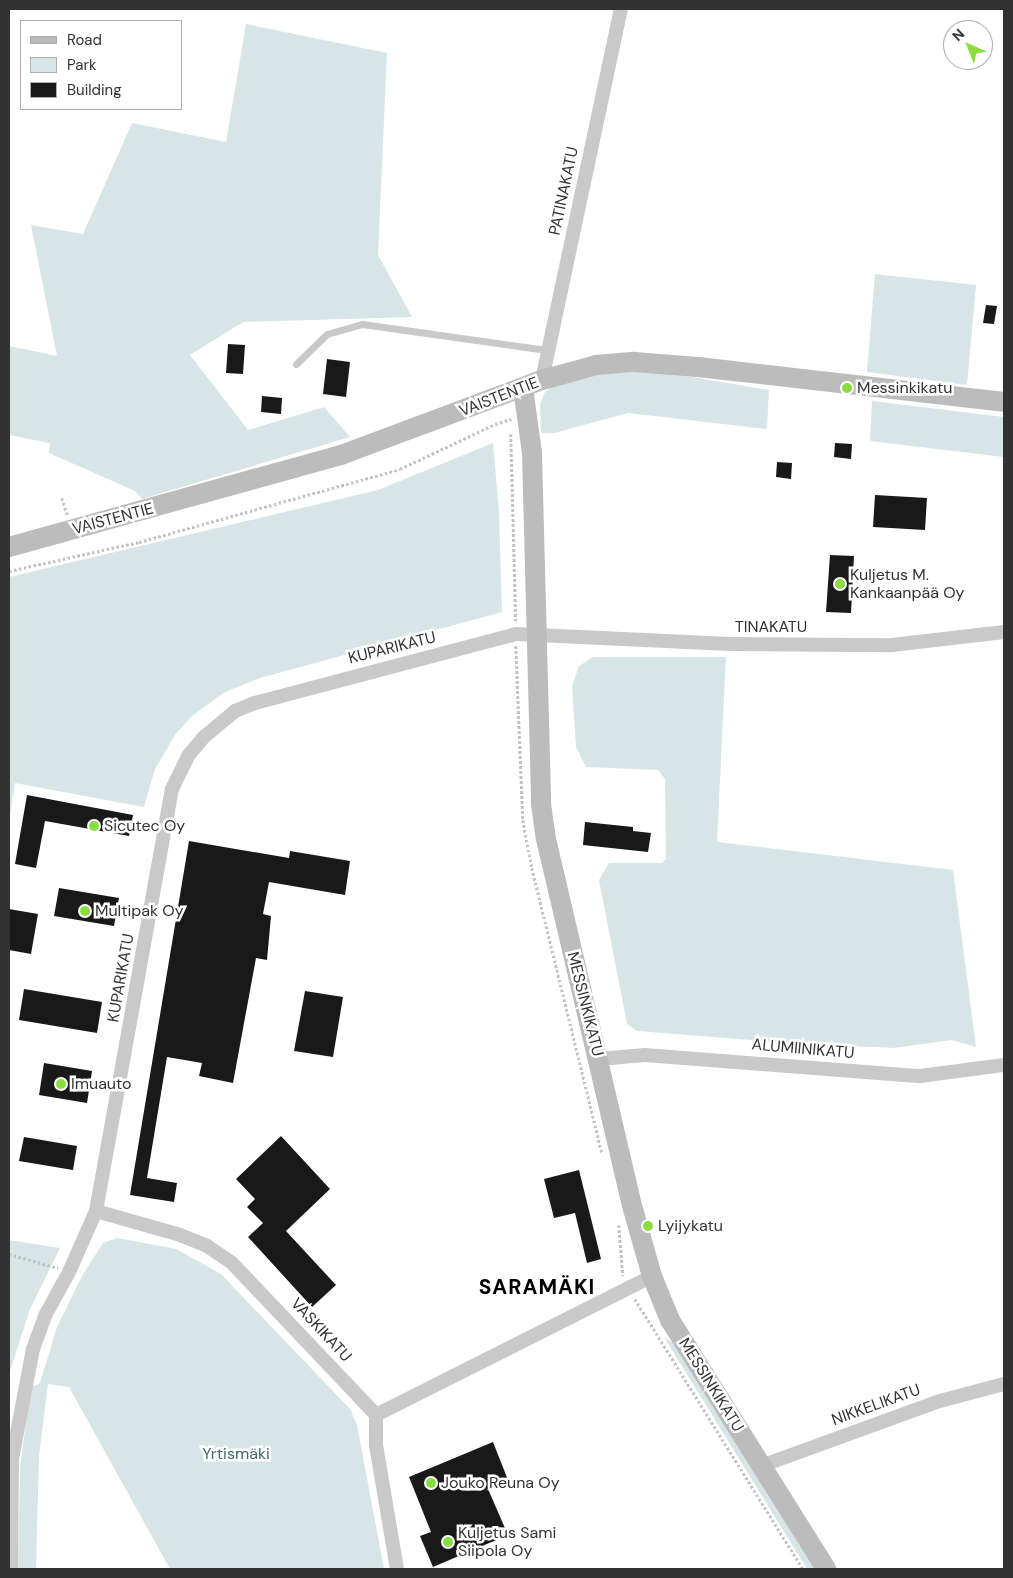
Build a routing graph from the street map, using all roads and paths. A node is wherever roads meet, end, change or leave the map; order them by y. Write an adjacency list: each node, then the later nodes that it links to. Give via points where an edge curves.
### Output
1 (620, 9): 2 (street, PATINAKATU)
2 (548, 350): 3 (lane, via 362,324 327,334); 4 (street, PATINAKATU)
3 (296, 364)
4 (542, 380): 5 (street, VAISTENTIE); 6 (street, VAISTENTIE, via 596,365 634,362)
5 (523, 388): 7 (street, MESSINKIKATU); 8 (street, VAISTENTIE, via 342,456)
6 (1004, 402)
7 (528, 416): 9 (path, via 495,424 400,469 138,542); 11 (street, MESSINKIKATU)
8 (9, 547)
9 (9, 571)
10 (1004, 632): 11 (street, TINAKATU, via 892,645 730,644)
11 (536, 635): 12 (street, MESSINKIKATU, via 541,804 546,839); 14 (street, KUPARIKATU, via 516,634 256,703 219,723 188,756 172,789)
12 (599, 1059): 13 (street, ALUMIINIKATU, via 645,1055 920,1076); 17 (street, MESSINKIKATU)
13 (1004, 1066)
14 (96, 1211): 16 (street, KUPARIKATU); 19 (street, VASKIKATU, via 180,1235 206,1246 232,1264)
15 (9, 1254): 16 (path)
16 (69, 1272): 21 (street, KUPARIKATU, via 46,1314 32,1350 20,1404 12,1459)
17 (652, 1276): 19 (street); 20 (street, MESSINKIKATU, via 670,1320)
18 (1004, 1384): 20 (street, NIKKELIKATU, via 940,1400)
19 (376, 1415): 22 (street, via 376,1445)
20 (761, 1466): 23 (street, MESSINKIKATU)
21 (11, 1569)
22 (397, 1569)
23 (826, 1569)

